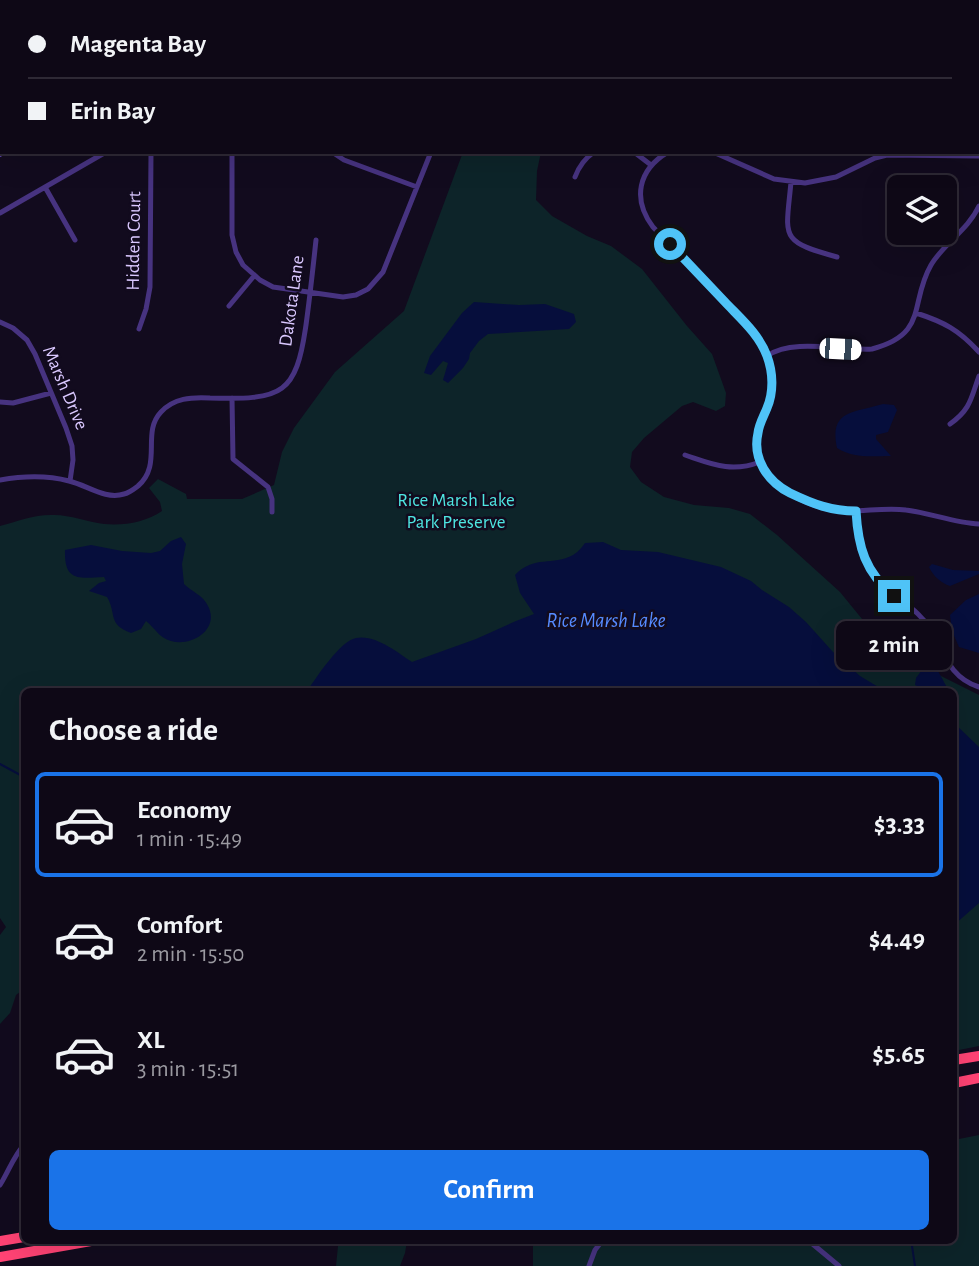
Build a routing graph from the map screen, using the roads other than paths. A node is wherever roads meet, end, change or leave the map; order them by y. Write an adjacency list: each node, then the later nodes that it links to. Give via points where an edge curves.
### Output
1 (103, 154): 14 (street)
2 (151, 154): 26 (street, Hidden Court, via 150,287)
3 (232, 154): 21 (street, via 232,235 236,252)
4 (335, 154): 15 (street)
5 (430, 154): 15 (street)
6 (591, 154): 12 (street)
7 (637, 154): 11 (street)
8 (664, 154): 11 (street)
9 (718, 154): 13 (street, via 774,179)
10 (979, 156): 13 (street, via 887,155 835,177)
11 (651, 165): 28 (street, via 640,191 647,219 751,329)
12 (575, 177)
13 (791, 181): 20 (street, via 790,235 800,246)
14 (45, 187): 17 (street); 18 (street)
15 (416, 187): 22 (street, via 376,281 356,295)
16 (979, 205): 24 (street, via 931,266)
17 (0, 213)
18 (75, 240)
19 (316, 240): 22 (street, Dakota Lane)
20 (836, 257)
21 (254, 276): 22 (street, via 273,287); 23 (street)
22 (310, 293): 31 (street, Dakota Lane, via 298,365 291,379 281,390 263,396)
23 (229, 306)
24 (916, 313): 27 (street, via 953,328); 28 (street, via 901,336 881,346 860,350 799,347)
25 (0, 322): 30 (street, Marsh Drive, via 27,340)
26 (139, 329)
27 (979, 352)
28 (767, 356): 35 (street, via 772,380 769,405 758,432)
29 (979, 376): 33 (street, via 970,405)
30 (51, 393): 32 (street); 37 (street, Marsh Drive, via 72,446)
31 (232, 398): 37 (street, Dakota Lane, via 188,397 164,409 154,425 148,475 124,495 109,496); 39 (street, via 233,459 268,487)
32 (0, 402)
33 (950, 424)
34 (685, 455): 35 (street, via 724,467)
35 (760, 462): 38 (street, via 770,479 787,491 821,507)
36 (0, 480): 37 (street, Dakota Lane, via 43,476)
37 (70, 481)
38 (856, 511): 40 (street, via 903,509); 41 (street, via 859,543 876,578 919,615 957,675)
39 (272, 512)
40 (979, 524)
41 (979, 687)
42 (979, 1056): 43 (highway)
43 (957, 1060)
44 (979, 1078): 45 (highway)
45 (957, 1082)
46 (21, 1149): 47 (street)
47 (0, 1185)
48 (21, 1238): 49 (highway)
49 (0, 1241)
50 (76, 1244): 53 (highway)
51 (600, 1244): 54 (street)
52 (813, 1244): 55 (street)
53 (0, 1258)
54 (589, 1266)
55 (839, 1266)

